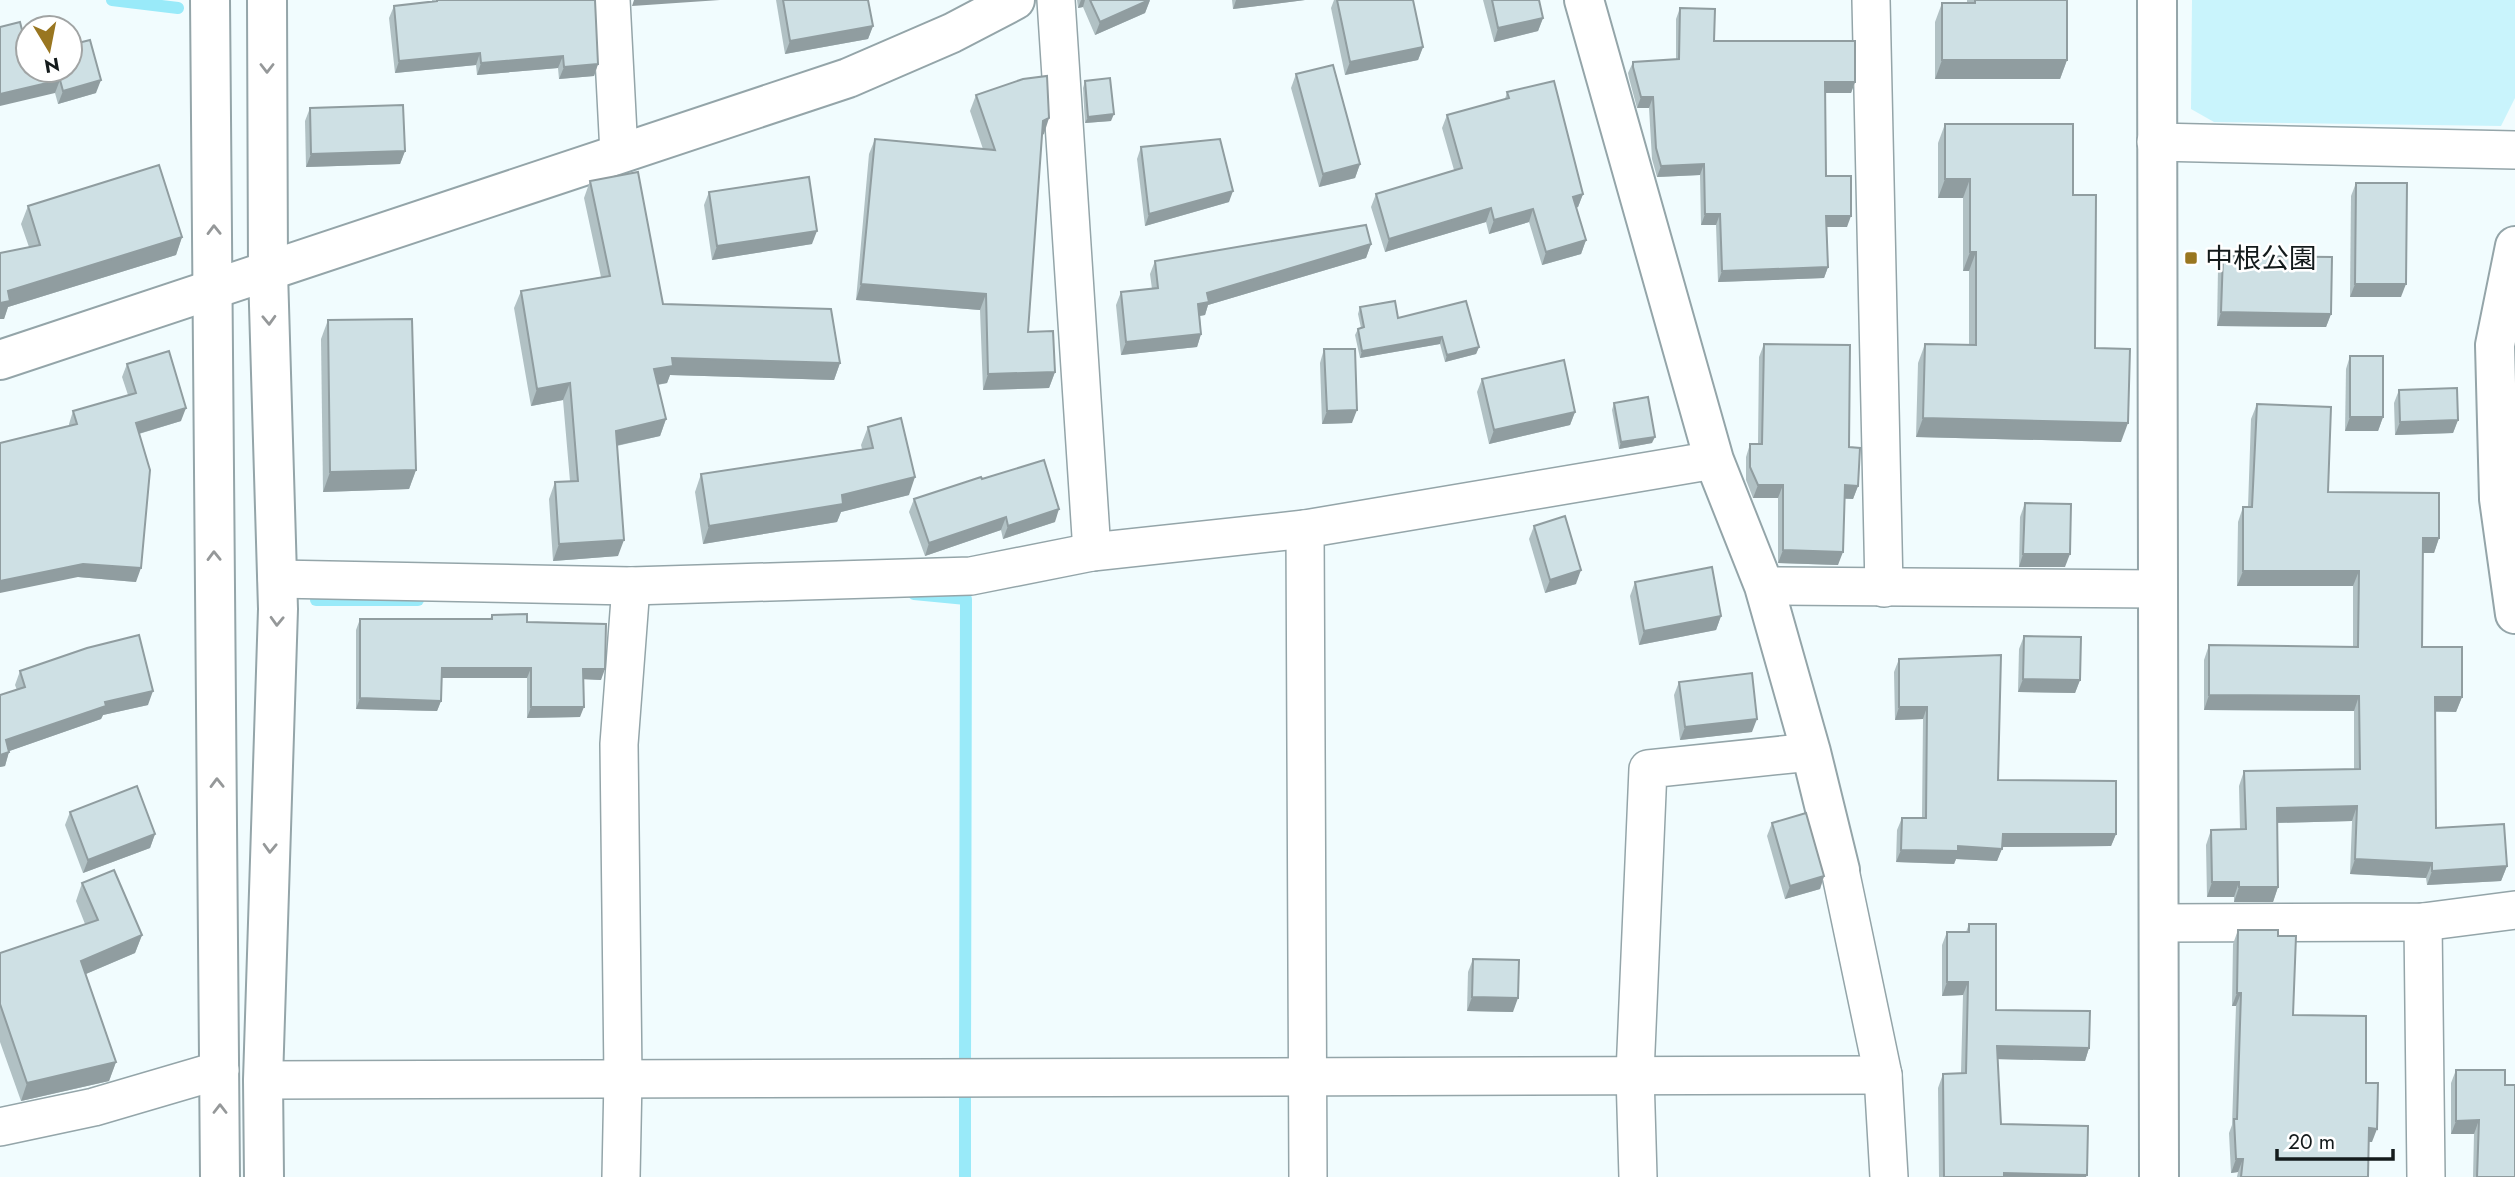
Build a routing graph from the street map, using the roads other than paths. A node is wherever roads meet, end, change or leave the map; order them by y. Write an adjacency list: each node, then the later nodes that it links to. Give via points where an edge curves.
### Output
1 (210, 0): 14 (street, one-way to 1)
2 (267, 0): 13 (street, one-way to 13)
3 (611, 0): 11 (street)
4 (1015, 0): 11 (street, via 848,78)
5 (1056, 0): 19 (street)
6 (1584, 0): 16 (street)
7 (1871, 0): 23 (street)
8 (2157, 0): 9 (street)
9 (2156, 142): 10 (street); 24 (street)
10 (2515, 150)
11 (619, 153): 13 (street)
12 (2515, 246): 18 (street, via 2495,345 2499,499)
13 (268, 272): 14 (street); 20 (street, one-way to 20)
14 (215, 289): 15 (street); 31 (street, one-way to 14, via 213,536)
15 (0, 360)
16 (1714, 460): 17 (street); 22 (street)
17 (1305, 529): 19 (street); 34 (street)
18 (2510, 546): 25 (street)
19 (1093, 552): 21 (street, via 971,576)
20 (276, 579): 21 (street); 36 (street, one-way to 36)
21 (631, 586): 35 (street, via 619,744)
22 (1764, 586): 23 (street); 26 (street)
23 (1884, 588): 24 (street)
24 (2155, 589): 30 (street)
25 (2515, 614)
26 (1811, 752): 27 (street); 32 (street, via 1648,769)
27 (1840, 870): 33 (street)
28 (2515, 910): 29 (street)
29 (2423, 922): 30 (street); 45 (street)
30 (2159, 923): 44 (street)
31 (220, 1070): 37 (street, via 94,1107); 38 (street, one-way to 31)
32 (1636, 1074): 33 (street); 34 (street); 42 (street)
33 (1883, 1075): 43 (street)
34 (1308, 1077): 35 (street); 41 (street)
35 (623, 1078): 36 (street); 40 (street)
36 (263, 1080): 39 (street)
37 (0, 1127)
38 (220, 1177)
39 (264, 1177)
40 (621, 1177)
41 (1308, 1177)
42 (1638, 1177)
43 (1889, 1177)
44 (2159, 1177)
45 (2426, 1177)

